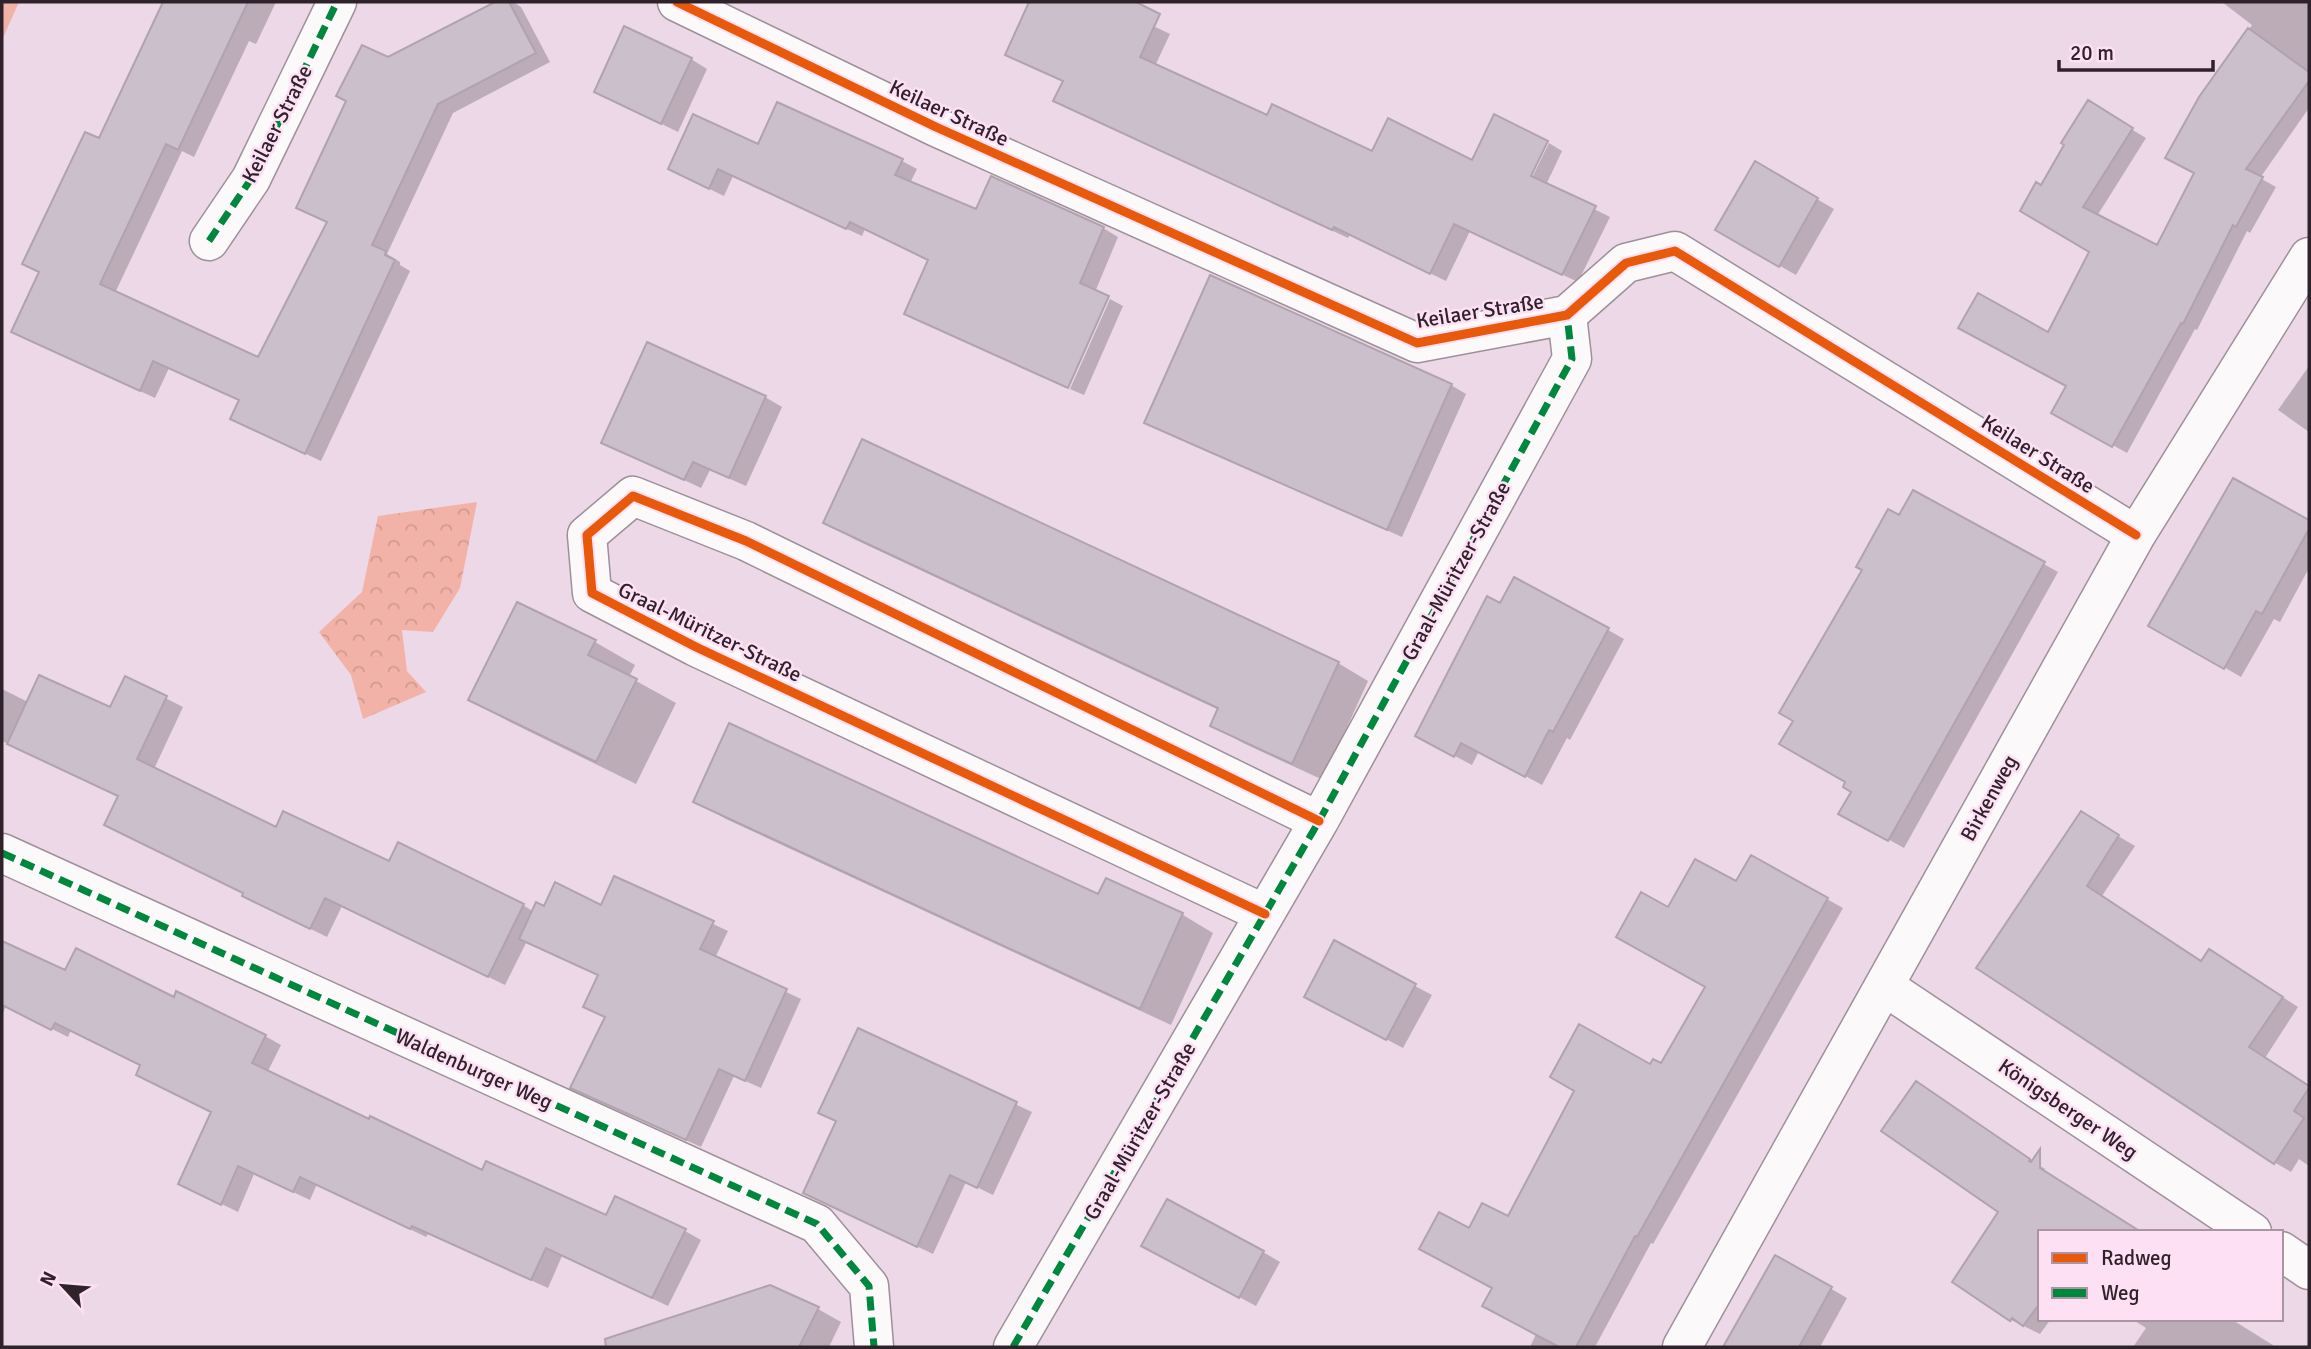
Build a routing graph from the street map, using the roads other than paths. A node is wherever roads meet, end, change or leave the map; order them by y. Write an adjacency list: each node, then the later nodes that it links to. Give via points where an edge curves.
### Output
1 (337, 2): 3 (street, Keilaer Straße, via 251,179)
2 (677, 2): 5 (street, Keilaer Straße, via 936,127 1417,342)
3 (209, 241)
4 (2309, 257): 6 (street, Birkenweg)
5 (1567, 315): 6 (street, Keilaer Straße, via 1626,263 1675,251); 7 (street, Graal-Müritzer-Straße, via 1572,359)
6 (2136, 535): 10 (street, Birkenweg)
7 (1319, 821): 9 (street, Graal-Müritzer-Straße); 9 (street, Graal-Müritzer-Straße, via 746,541 634,496 587,535 592,593 696,647)
8 (2, 853): 14 (street, Waldenburger Weg, via 817,1224 869,1286)
9 (1265, 915): 15 (street, Graal-Müritzer-Straße)
10 (1884, 986): 11 (street, Königsberger Weg); 16 (street, Birkenweg)
11 (2249, 1230)
12 (2283, 1252): 13 (street)
13 (2309, 1270)
14 (874, 1347)
15 (1013, 1347)
16 (1682, 1347)

